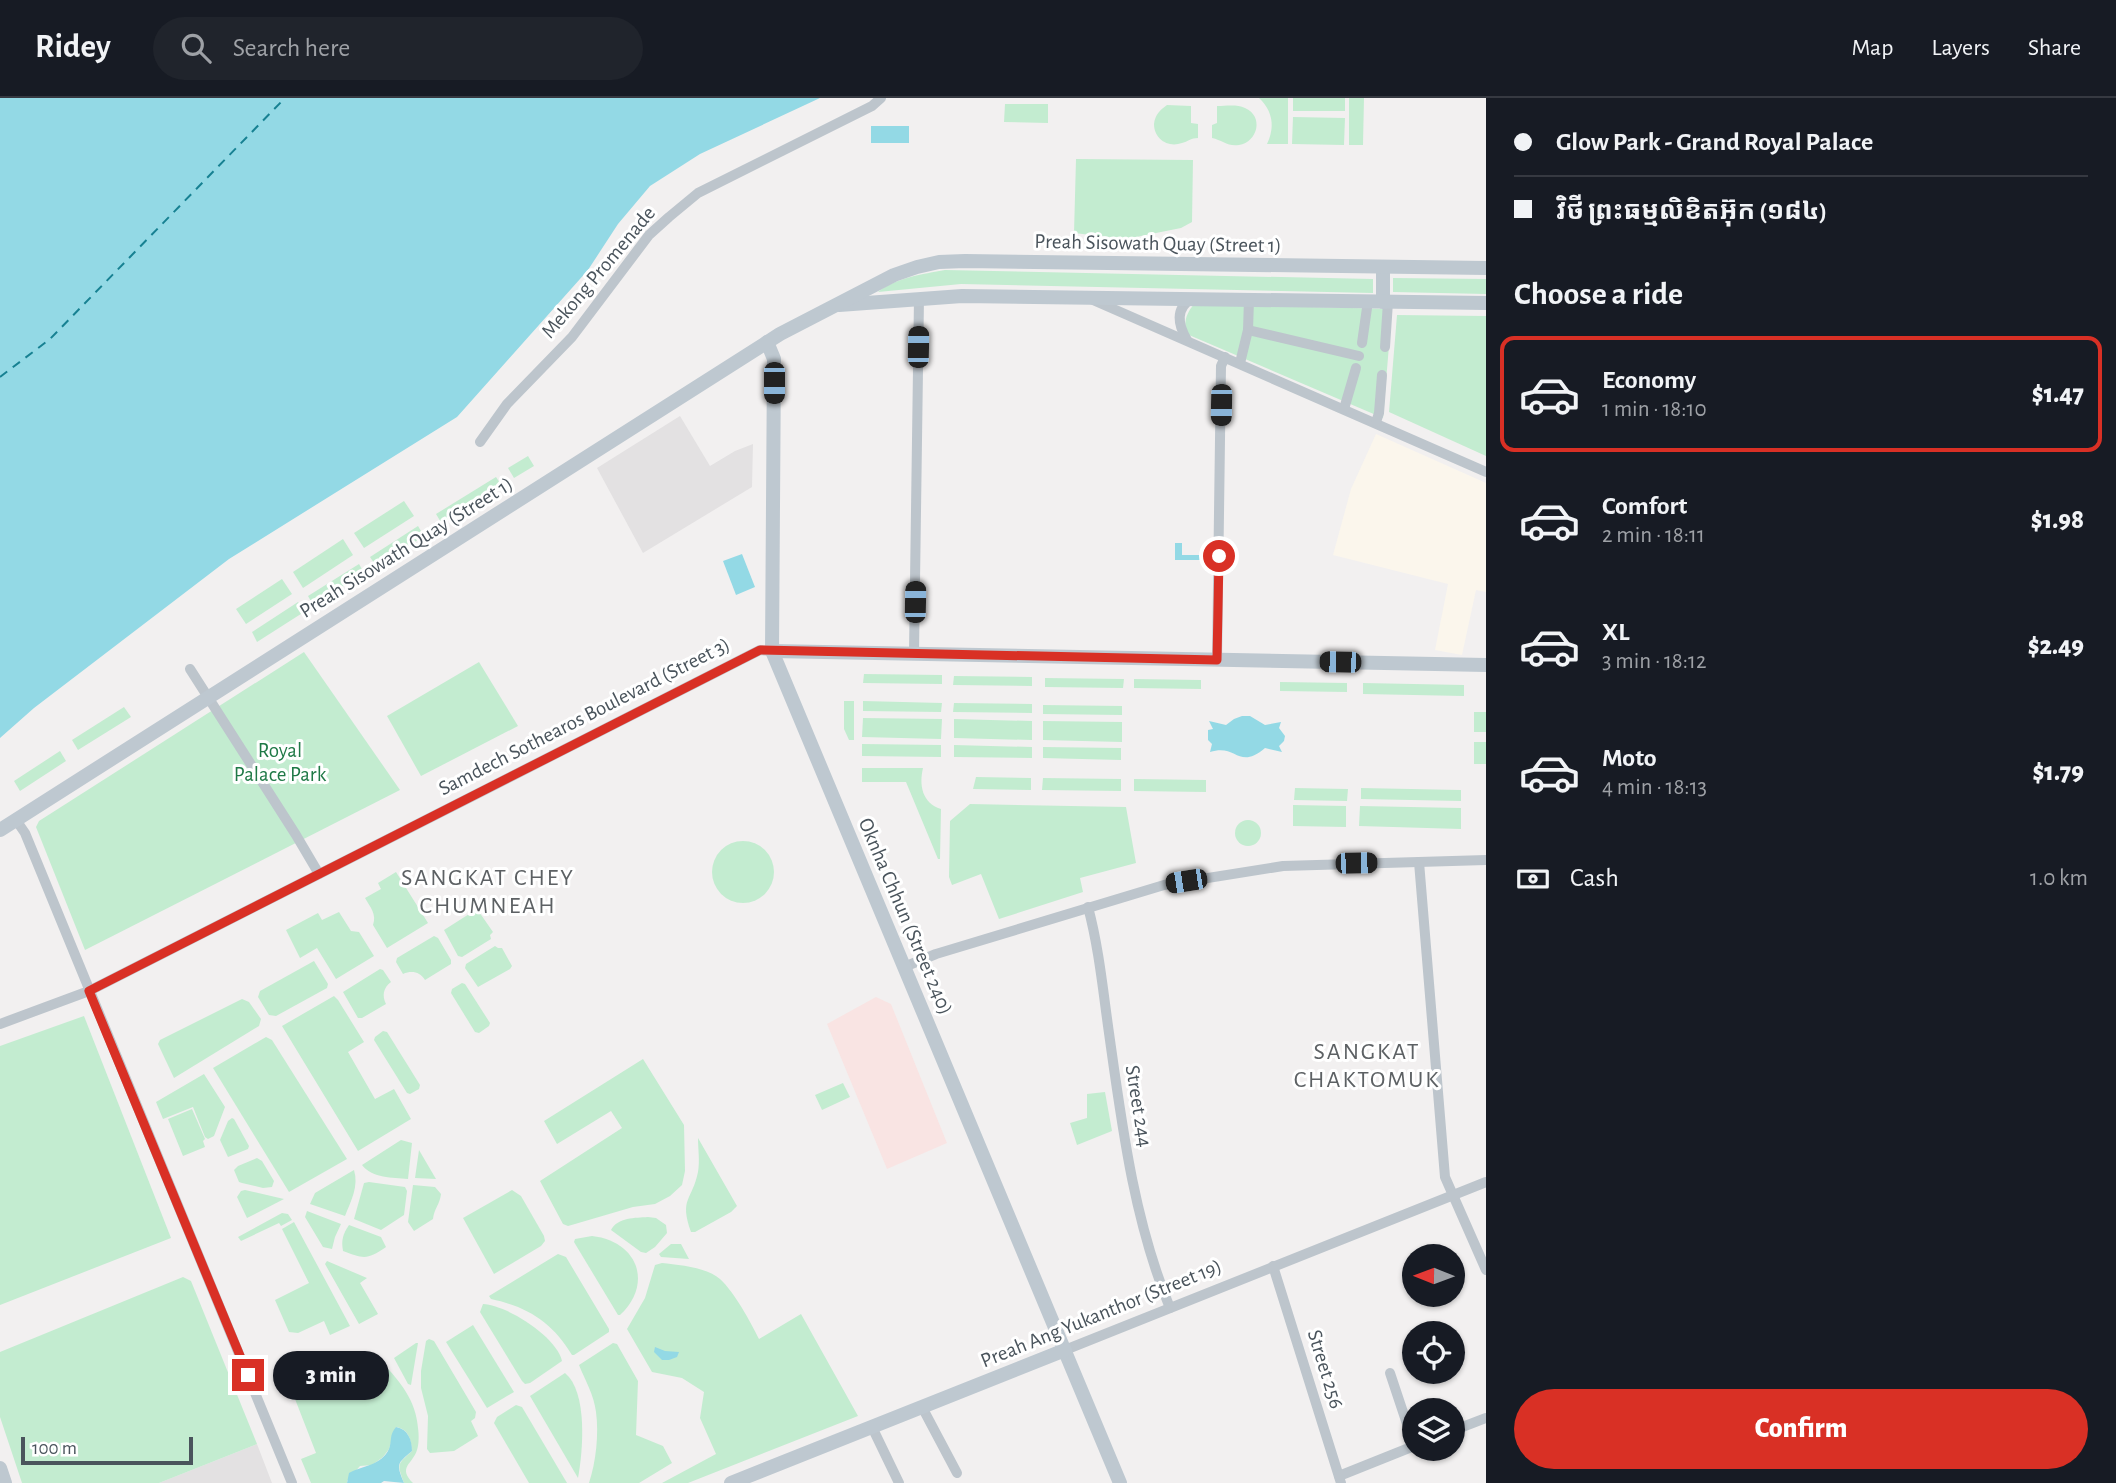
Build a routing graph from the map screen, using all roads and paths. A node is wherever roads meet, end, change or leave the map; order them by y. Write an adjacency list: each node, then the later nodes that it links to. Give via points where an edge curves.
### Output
1 (881, 98): 25 (street, Mekong Promenade, via 698,193 668,217 649,235 572,337 507,404)
2 (1383, 267): 3 (main road, Preah Sisowath Quay (Street 1)); 4 (main road, Preah Sisowath Quay (Street 1), via 955,262 917,267); 9 (main road)
3 (1486, 268)
4 (876, 282): 10 (main road, via 871,296); 12 (main road, Preah Sisowath Quay (Street 1))
5 (919, 298): 6 (main road, Preah Sisowath Quay (Street 1)); 10 (main road, Preah Sisowath Quay (Street 1)); 28 (street)
6 (1086, 298): 7 (main road, Preah Sisowath Quay (Street 1)); 14 (street, Preah Sisowath Quay (Street 1))
7 (1191, 299): 8 (main road, Preah Sisowath Quay (Street 1)); 14 (street, via 1179,316)
8 (1249, 300): 9 (main road, Preah Sisowath Quay (Street 1)); 13 (street)
9 (1380, 302): 11 (main road, Preah Sisowath Quay (Street 1)); 16 (street); 17 (street)
10 (880, 303): 12 (main road, Preah Sisowath Quay (Street 1))
11 (1486, 303)
12 (838, 305): 15 (main road, Preah Sisowath Quay (Street 1))
13 (1248, 330): 18 (street); 20 (street)
14 (1187, 340): 19 (street, Preah Sisowath Quay (Street 1))
15 (767, 342): 27 (main road, Oknha Chhun (Street 240), via 774,359); 32 (main road, Preah Sisowath Quay (Street 1))
16 (1362, 343)
17 (1385, 347)
18 (1359, 356)
19 (1225, 357): 20 (street, Preah Sisowath Quay (Street 1)); 29 (street)
20 (1240, 363): 23 (street, Preah Sisowath Quay (Street 1))
21 (1356, 368): 23 (street)
22 (1382, 374): 24 (street)
23 (1344, 409): 24 (street, Preah Sisowath Quay (Street 1))
24 (1376, 422): 26 (street, Preah Sisowath Quay (Street 1))
25 (480, 442)
26 (1486, 472)
27 (772, 650): 28 (main road, Samdech Sothearos Boulevard (Street 3)); 37 (street, Samdech Sothearos Boulevard (Street 3), via 760,650); 39 (main road, Oknha Chhun (Street 240))
28 (914, 653): 29 (main road, Samdech Sothearos Boulevard (Street 3))
29 (1217, 660): 30 (main road, Samdech Sothearos Boulevard (Street 3))
30 (1486, 665)
31 (190, 669): 32 (street)
32 (208, 698): 33 (main road, Preah Sisowath Quay (Street 1)); 37 (street)
33 (16, 820): 34 (main road, Preah Sisowath Quay (Street 1)); 40 (street)
34 (0, 830)
35 (1486, 860): 36 (street)
36 (1419, 862): 38 (street, via 1283,866 1164,885); 43 (street, via 1444,1177)
37 (319, 874): 40 (street, Samdech Sothearos Boulevard (Street 3))
38 (1088, 907): 39 (street); 46 (street, Street 244, via 1135,1199)
39 (904, 967): 47 (main road, Oknha Chhun (Street 240))
40 (89, 991): 41 (street, Samdech Sothearos Boulevard (Street 3)); 59 (street)
41 (0, 1024)
42 (1486, 1182): 43 (street, Preah Ang Yukanthor (Street 19))
43 (1452, 1195): 44 (street, Preah Ang Yukanthor (Street 19)); 45 (street)
44 (1273, 1266): 46 (street, Preah Ang Yukanthor (Street 19)); 57 (street, Street 256)
45 (1486, 1270)
46 (1170, 1308): 47 (street, Preah Ang Yukanthor (Street 19))
47 (1065, 1350): 49 (main road, Preah Ang Yukanthor (Street 19)); 62 (main road, Oknha Chhun (Street 240))
48 (1390, 1373): 50 (street)
49 (922, 1407): 53 (main road, Preah Ang Yukanthor (Street 19)); 56 (street)
50 (1402, 1410)
51 (1486, 1418): 52 (street)
52 (1465, 1426)
53 (872, 1427): 60 (main road, Preah Ang Yukanthor (Street 19)); 61 (street)
54 (1402, 1451): 57 (street)
55 (0, 1468): 58 (main road)
56 (957, 1473)
57 (1340, 1479)
58 (5, 1483)
59 (292, 1483)
60 (732, 1483)
61 (899, 1483)
62 (1120, 1483)

